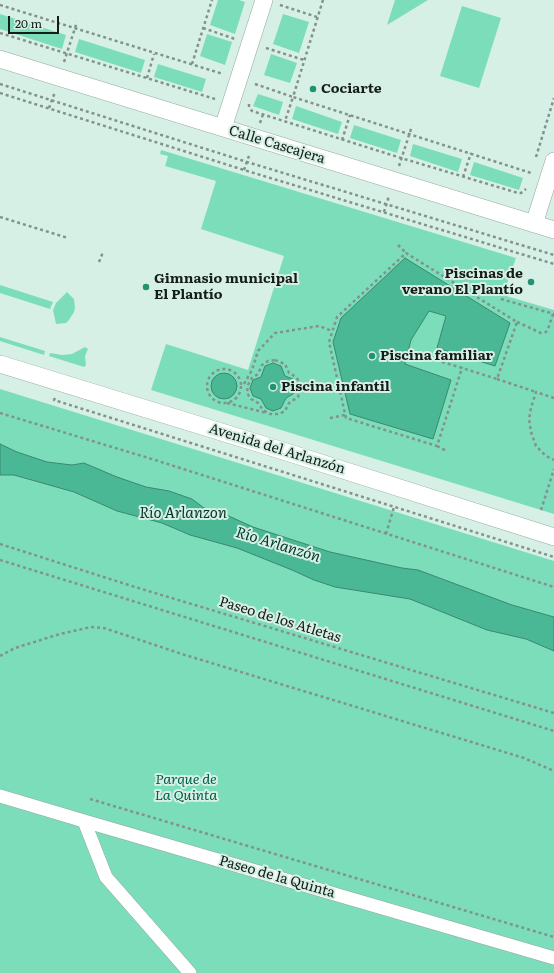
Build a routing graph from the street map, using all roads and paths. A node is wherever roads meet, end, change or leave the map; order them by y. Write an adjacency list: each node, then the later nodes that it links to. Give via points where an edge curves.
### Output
1 (212, 0): 9 (path)
2 (264, 0): 33 (street)
3 (323, 0): 6 (path)
4 (0, 5): 8 (path)
5 (280, 5): 6 (path)
6 (317, 17): 16 (path)
7 (77, 22): 8 (path)
8 (75, 28): 13 (path); 14 (path)
9 (203, 28): 11 (path); 17 (path)
10 (0, 32): 13 (path)
11 (238, 39)
12 (266, 48): 16 (path)
13 (67, 53): 18 (path); 21 (path)
14 (154, 54): 17 (path); 21 (path)
15 (0, 59): 33 (street, Calle Cascajera)
16 (304, 60): 26 (path)
17 (192, 64): 19 (path)
18 (62, 67)
19 (226, 75)
20 (257, 77): 23 (path)
21 (147, 78): 29 (path)
22 (0, 84): 53 (path)
23 (255, 84): 24 (path); 26 (path)
24 (253, 91)
25 (0, 93): 55 (path)
26 (293, 97): 30 (path); 31 (path)
27 (251, 98): 31 (path, via 249,105 252,110)
28 (554, 98): 38 (path)
29 (216, 99)
30 (350, 115): 34 (path); 35 (path)
31 (285, 121): 35 (path)
32 (412, 126): 34 (path)
33 (223, 128): 47 (street, Calle Cascajera)
34 (409, 134): 36 (path); 37 (path)
35 (342, 140): 37 (path)
36 (471, 153): 42 (path); 43 (path)
37 (402, 158): 41 (path); 43 (path)
38 (535, 160)
39 (554, 161): 47 (street)
40 (533, 167): 42 (path)
41 (397, 172)
42 (531, 173): 44 (path)
43 (463, 177): 45 (path, via 518,194 526,190)
44 (530, 178)
45 (528, 184)
46 (0, 216): 49 (path)
47 (534, 224): 48 (street, Calle Cascajera)
48 (554, 230)
49 (68, 238)
50 (398, 245): 52 (path)
51 (103, 252): 54 (path)
52 (406, 253): 58 (path); 59 (path, via 337,317)
53 (554, 255)
54 (99, 262)
55 (554, 264)
56 (501, 299): 57 (path)
57 (554, 313): 58 (path, via 548,329 541,334)
58 (517, 322): 63 (path)
59 (332, 331): 65 (path, via 320,326 275,333 258,350 252,370); 73 (path, via 329,342)
60 (419, 355): 62 (path)
61 (0, 364): 82 (street, Avenida del Arlanzón)
62 (462, 368): 63 (path); 75 (path)
63 (497, 379): 67 (path)
64 (240, 383): 65 (path); 70 (path, via 239,394); 70 (path, via 234,373 224,370 210,377 207,388 211,398)
65 (244, 384): 66 (path)
66 (248, 385): 72 (path, via 247,393 251,399); 72 (path, via 262,365 268,361 275,360 285,364 289,373 296,377 301,384 298,397 289,403 285,411)
67 (536, 392): 68 (path); 77 (path, via 529,419 531,432 536,446)
68 (554, 398)
69 (54, 400): 79 (path)
70 (226, 403): 72 (path)
71 (0, 413): 81 (path)
72 (270, 414)
73 (345, 415): 74 (path); 75 (path, via 346,418)
74 (330, 418)
75 (437, 446): 76 (path)
76 (448, 451)
77 (554, 460)
78 (554, 469): 80 (path)
79 (394, 507): 81 (path); 84 (path)
80 (541, 510)
81 (386, 534): 86 (path)
82 (554, 537)
83 (0, 544): 88 (path, Paseo de los Atletas)
84 (554, 557)
85 (0, 560): 89 (path)
86 (554, 587)
87 (0, 656): 90 (path, via 16,648 60,634 91,627 104,628 524,758)
88 (554, 712)
89 (554, 731)
90 (554, 771)
91 (0, 796): 93 (street, Paseo de la Quinta)
92 (90, 799): 94 (path)
93 (84, 822): 95 (street, Paseo de la Quinta); 96 (street, via 106,877)
94 (554, 937)
95 (554, 958)
96 (190, 973)

